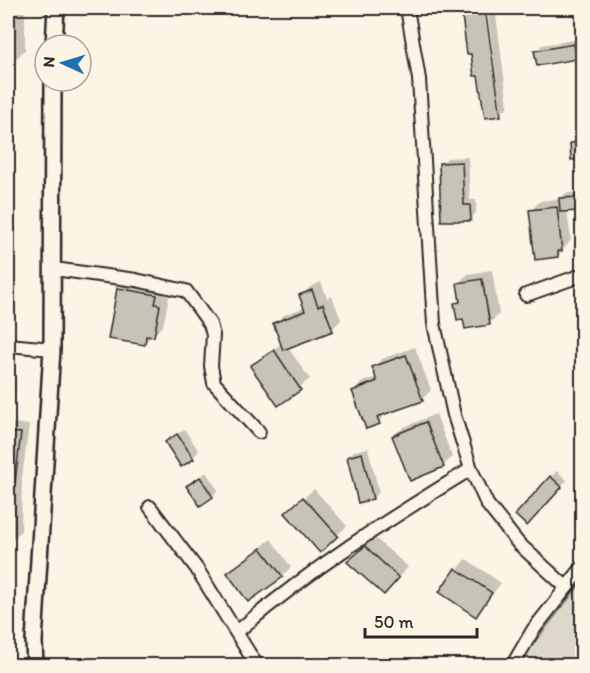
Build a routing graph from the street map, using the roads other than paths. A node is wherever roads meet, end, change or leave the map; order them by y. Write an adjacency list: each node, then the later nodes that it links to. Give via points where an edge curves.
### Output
1 (56, 8): 3 (street)
2 (407, 8): 11 (street, via 420,99 434,324 454,415)
3 (55, 33)
4 (53, 93): 5 (street)
5 (54, 268): 9 (street); 10 (street, via 186,291 210,324 214,384)
6 (582, 275): 7 (street)
7 (526, 295)
8 (8, 345): 9 (street)
9 (52, 349): 16 (street)
10 (259, 432)
11 (471, 469): 14 (street, via 488,504 518,543); 15 (street, via 365,534)
12 (150, 507): 15 (street, via 197,569)
13 (582, 568): 14 (street)
14 (566, 587): 18 (street)
15 (237, 632): 17 (street)
16 (35, 666)
17 (257, 666)
18 (512, 666)

